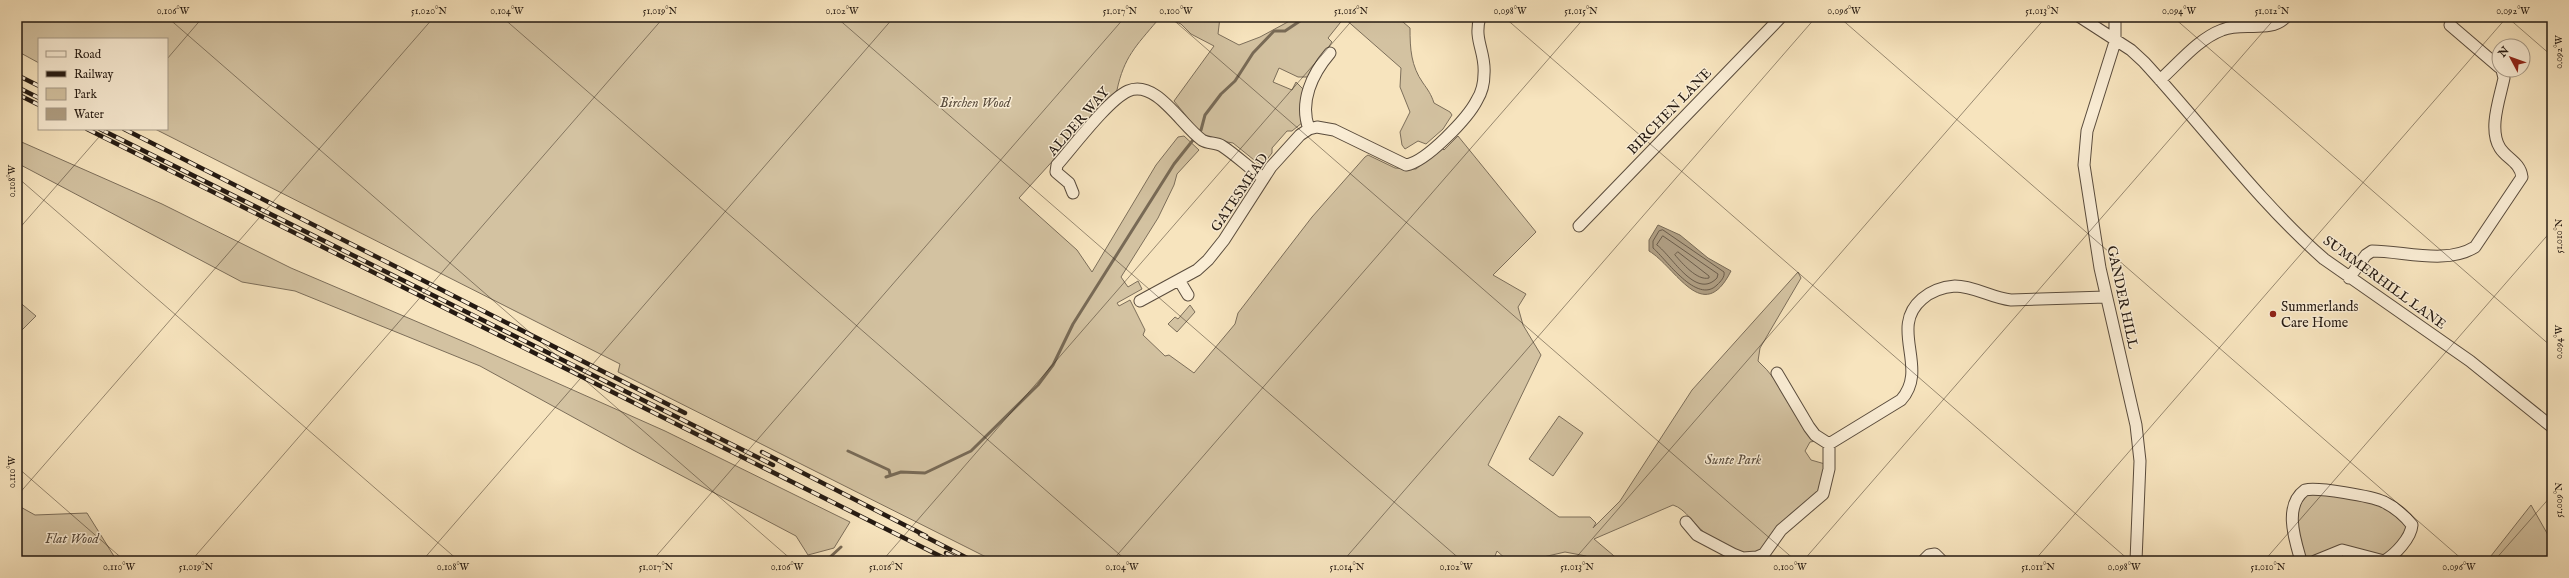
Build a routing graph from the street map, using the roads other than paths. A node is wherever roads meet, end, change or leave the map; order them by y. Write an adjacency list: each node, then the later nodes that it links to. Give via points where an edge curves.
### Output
1 (1470, 17): 6 (street)
2 (1781, 17): 16 (street, BIRCHEN LANE)
3 (2080, 17): 8 (street, SUMMERHILL LANE)
4 (2115, 17): 8 (street, GANDER HILL)
5 (2286, 17): 12 (street, via 2271,26 2244,24 2220,30 2200,44)
6 (1478, 22): 13 (street, via 1477,37 1484,63 1480,94 1455,128 1422,159 1406,165 1327,127)
7 (2450, 25): 10 (street)
8 (2115, 42): 12 (street, SUMMERHILL LANE, via 2131,50); 20 (street, GANDER HILL, via 2084,148 2090,212)
9 (1330, 53): 13 (street, via 1316,70 1305,104 1304,112)
10 (2491, 60)
11 (2504, 78): 17 (street, via 2495,127 2496,138 2504,153 2519,166 2522,176 2475,247 2464,253 2451,255 2372,252 2366,255)
12 (2160, 80): 17 (street, SUMMERHILL LANE, via 2251,184 2306,242)
13 (1309, 129): 14 (street, GATESMEAD)
14 (1263, 178): 15 (street, ALDER WAY, via 1223,147 1203,140 1190,130 1173,114 1162,98 1146,90 1129,90 1115,100 1057,165 1056,172 1069,184); 18 (street, GATESMEAD, via 1217,251 1197,270)
15 (1073, 192)
16 (1579, 226)
17 (2348, 278): 23 (street, SUMMERHILL LANE, via 2470,361)
18 (1179, 280): 19 (street); 21 (street, GATESMEAD)
19 (1188, 295)
20 (2106, 297): 24 (street, via 2011,300 1957,286 1935,290 1917,303 1908,316 1913,376 1908,392 1901,400); 28 (street, GANDER HILL, via 2136,425 2140,461)
21 (1140, 300)
22 (1777, 373): 24 (street, via 1809,427 1815,435)
23 (2552, 427)
24 (1829, 444): 25 (street, via 1829,469 1823,494 1781,530 1764,554 1743,558 1733,554 1698,535)
25 (1686, 522)
26 (1923, 561): 27 (street, via 1935,554)
27 (1942, 561)
28 (2136, 561)
29 (2301, 561): 30 (street, via 2292,532 2296,501 2305,490 2322,489 2383,502 2402,514 2412,525 2408,536 2384,561 2342,550)
30 (2315, 561)

